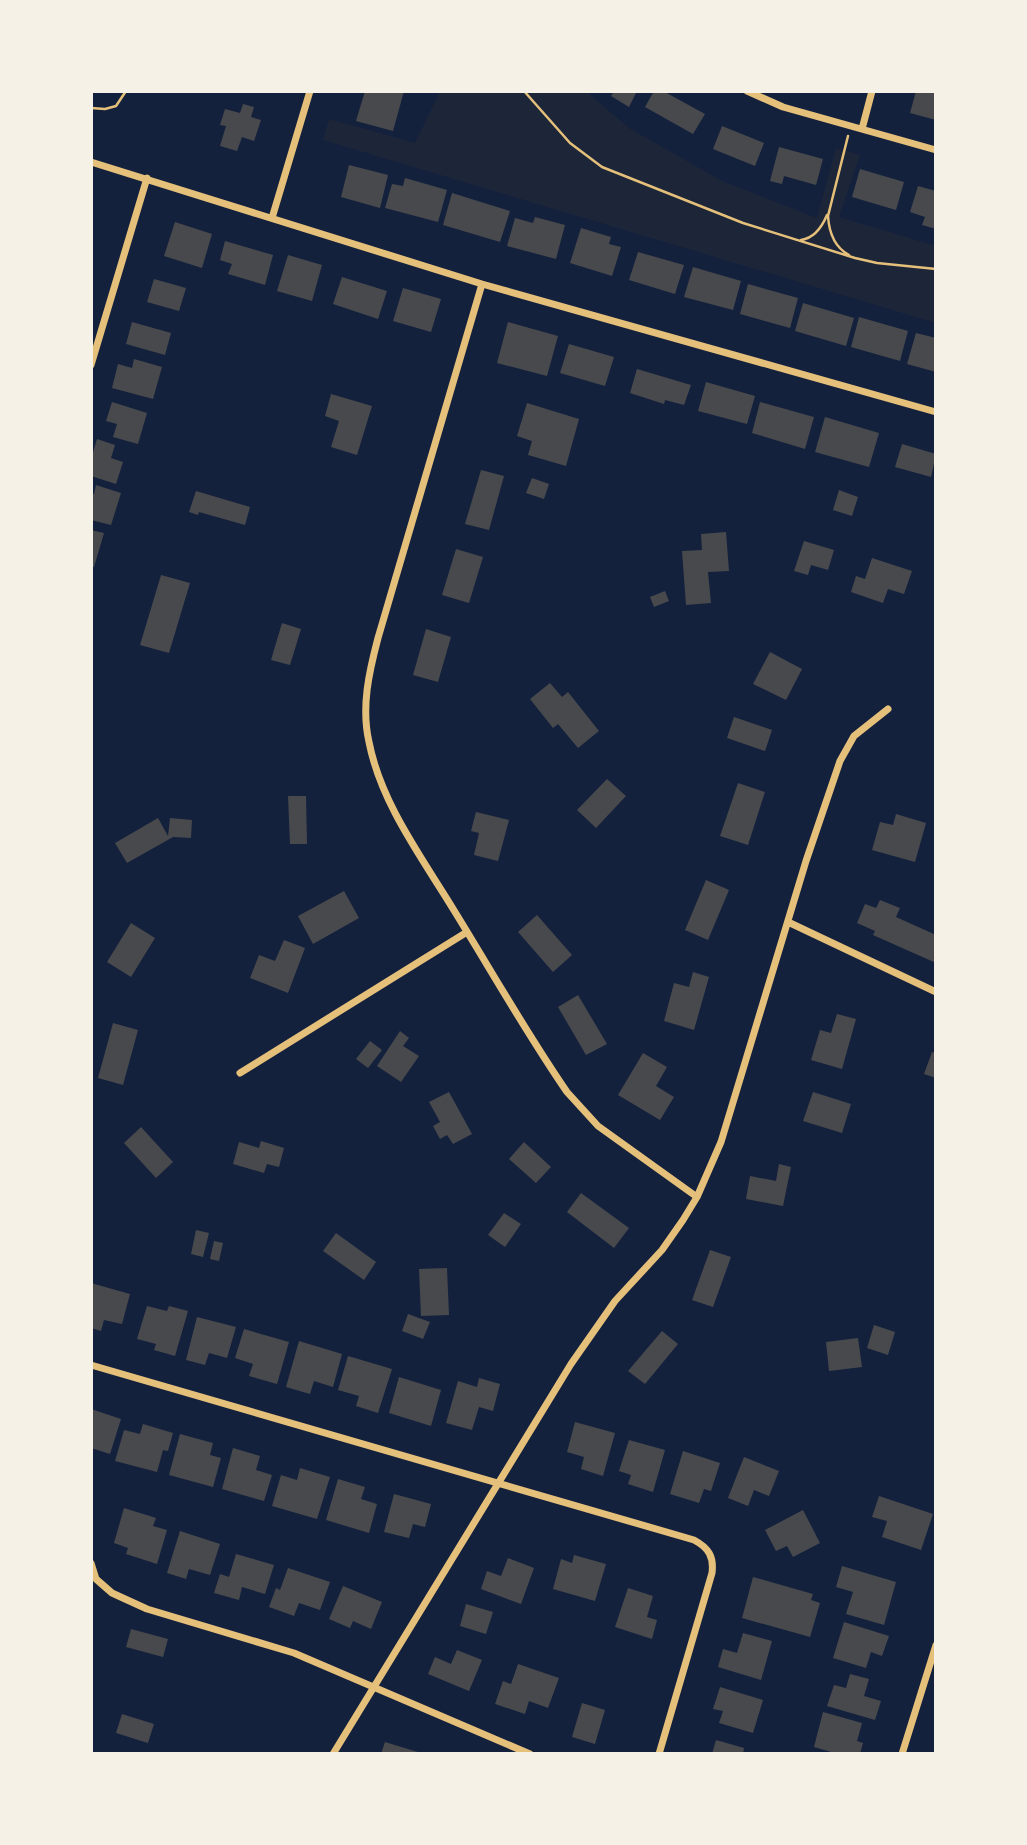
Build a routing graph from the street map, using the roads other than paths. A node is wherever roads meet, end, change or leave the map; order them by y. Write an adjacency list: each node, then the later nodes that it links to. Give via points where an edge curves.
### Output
1 (310, 91): 8 (street)
2 (747, 91): 4 (street, via 783,107)
3 (872, 91): 4 (street)
4 (862, 129): 5 (street)
5 (936, 150)
6 (91, 162): 7 (street)
7 (148, 178): 8 (street); 10 (street)
8 (272, 218): 9 (street)
9 (482, 284): 12 (street); 15 (street, via 377,638 366,706 370,749 384,790)
10 (94, 346): 11 (street)
11 (91, 365)
12 (936, 412)
13 (888, 709): 14 (street, via 854,736 840,761)
14 (788, 922): 16 (street); 18 (street, via 721,1142)
15 (467, 932): 17 (street); 18 (street, via 548,1064 581,1108 598,1126)
16 (936, 992)
17 (240, 1073)
18 (697, 1197): 20 (street, via 662,1250 596,1327)
19 (91, 1365): 20 (street)
20 (497, 1484): 23 (street); 26 (street, via 694,1540 710,1552 712,1573)
21 (91, 1563): 23 (street, via 96,1579 112,1593 147,1609 294,1653)
22 (936, 1645): 27 (street)
23 (373, 1686): 24 (street); 25 (street)
24 (333, 1754)
25 (530, 1754)
26 (659, 1754)
27 (902, 1754)

